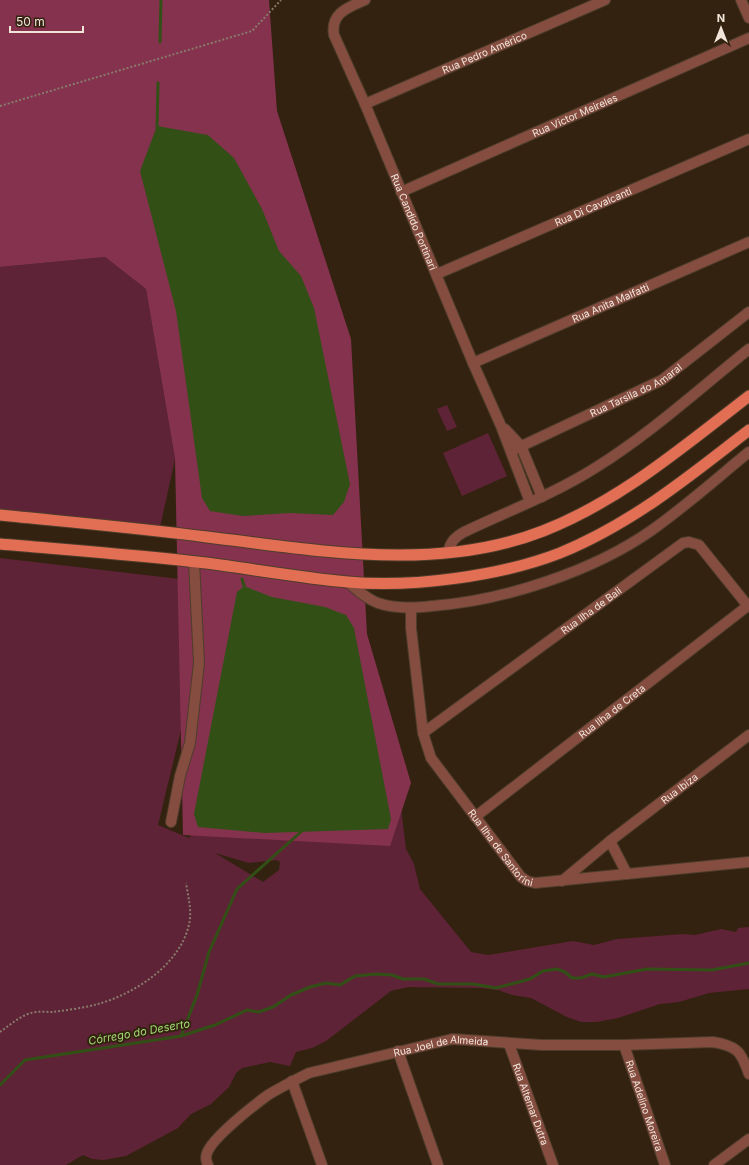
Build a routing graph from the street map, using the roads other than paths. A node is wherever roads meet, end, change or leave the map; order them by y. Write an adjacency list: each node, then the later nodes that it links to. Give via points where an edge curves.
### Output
1 (365, 0): 6 (street, Rua Candido Portinari, via 346,8 335,18 333,24 334,35)
2 (605, 0): 6 (street, Rua Pedro Américo)
3 (741, 0): 4 (street)
4 (749, 18)
5 (749, 38): 8 (street, Rua Victor Meireles)
6 (365, 104): 8 (street, Rua Candido Portinari)
7 (749, 139): 10 (street, Rua Di Cavalcanti)
8 (401, 192): 10 (street, Rua Candido Portinari)
9 (749, 242): 13 (street, Rua Anita Malfatti)
10 (436, 274): 13 (street, Rua Candido Portinari)
11 (749, 312): 17 (street, Rua Tarsila do Amaral, via 662,380)
12 (749, 349): 20 (street, via 596,468)
13 (473, 363): 15 (street, Rua Candido Portinari)
14 (749, 396): 24 (main road, via 630,487 600,504 541,532)
15 (501, 426): 17 (street, Rua Candido Portinari); 18 (street, Rua Candido Portinari)
16 (749, 430): 26 (main road, via 656,502 617,525 559,553 488,573 453,578 388,584)
17 (521, 446): 18 (street, Rua Tarsila do Amaral); 20 (street, Rua Candido Portinari)
18 (511, 451): 21 (street, Rua Candido Portinari)
19 (749, 452): 28 (street, via 652,530 594,562 543,583 481,601)
20 (542, 497): 21 (street)
21 (530, 502): 24 (street, via 456,537 450,544)
22 (0, 515): 24 (main road, via 357,554 420,556)
23 (0, 544): 25 (main road)
24 (448, 553)
25 (194, 562): 26 (main road); 32 (street, via 199,633 198,670 190,743 180,776)
26 (348, 582): 28 (street, via 378,603)
27 (749, 606): 29 (street, Rua Ilha de Bali, via 699,545 683,543); 31 (street, Rua Ilha de Creta)
28 (411, 608): 29 (street, Rua Ilha de Santorini)
29 (423, 733): 31 (street, Rua Ilha de Santorini, via 430,758)
30 (749, 735): 33 (street, Rua Ibiza)
31 (475, 818): 36 (street, Rua Ilha de Santorini, via 521,877 535,883)
32 (171, 822)
33 (610, 841): 35 (street); 36 (street, Rua Ibiza)
34 (749, 862): 35 (street, Rua Ilha de Santorini)
35 (627, 874): 36 (street, Rua Ilha de Santorini)
36 (562, 881)
37 (509, 1044): 38 (street, Rua Joel de Almeida); 39 (street, Rua Joel de Almeida, via 452,1039); 46 (street, Rua Altemar Dutra)
38 (624, 1046): 40 (street, Rua Joel de Almeida, via 713,1042 727,1044 736,1048 744,1058); 47 (street, Rua Adelino Moreira)
39 (398, 1052): 41 (street, Rua Joel de Almeida, via 309,1073); 45 (street)
40 (749, 1074)
41 (292, 1081): 43 (street, Rua Joel de Almeida, via 267,1096 221,1135 207,1152); 44 (street)
42 (748, 1139): 48 (street)
43 (207, 1162)
44 (322, 1165)
45 (438, 1165)
46 (553, 1165)
47 (665, 1165)
48 (714, 1165)

